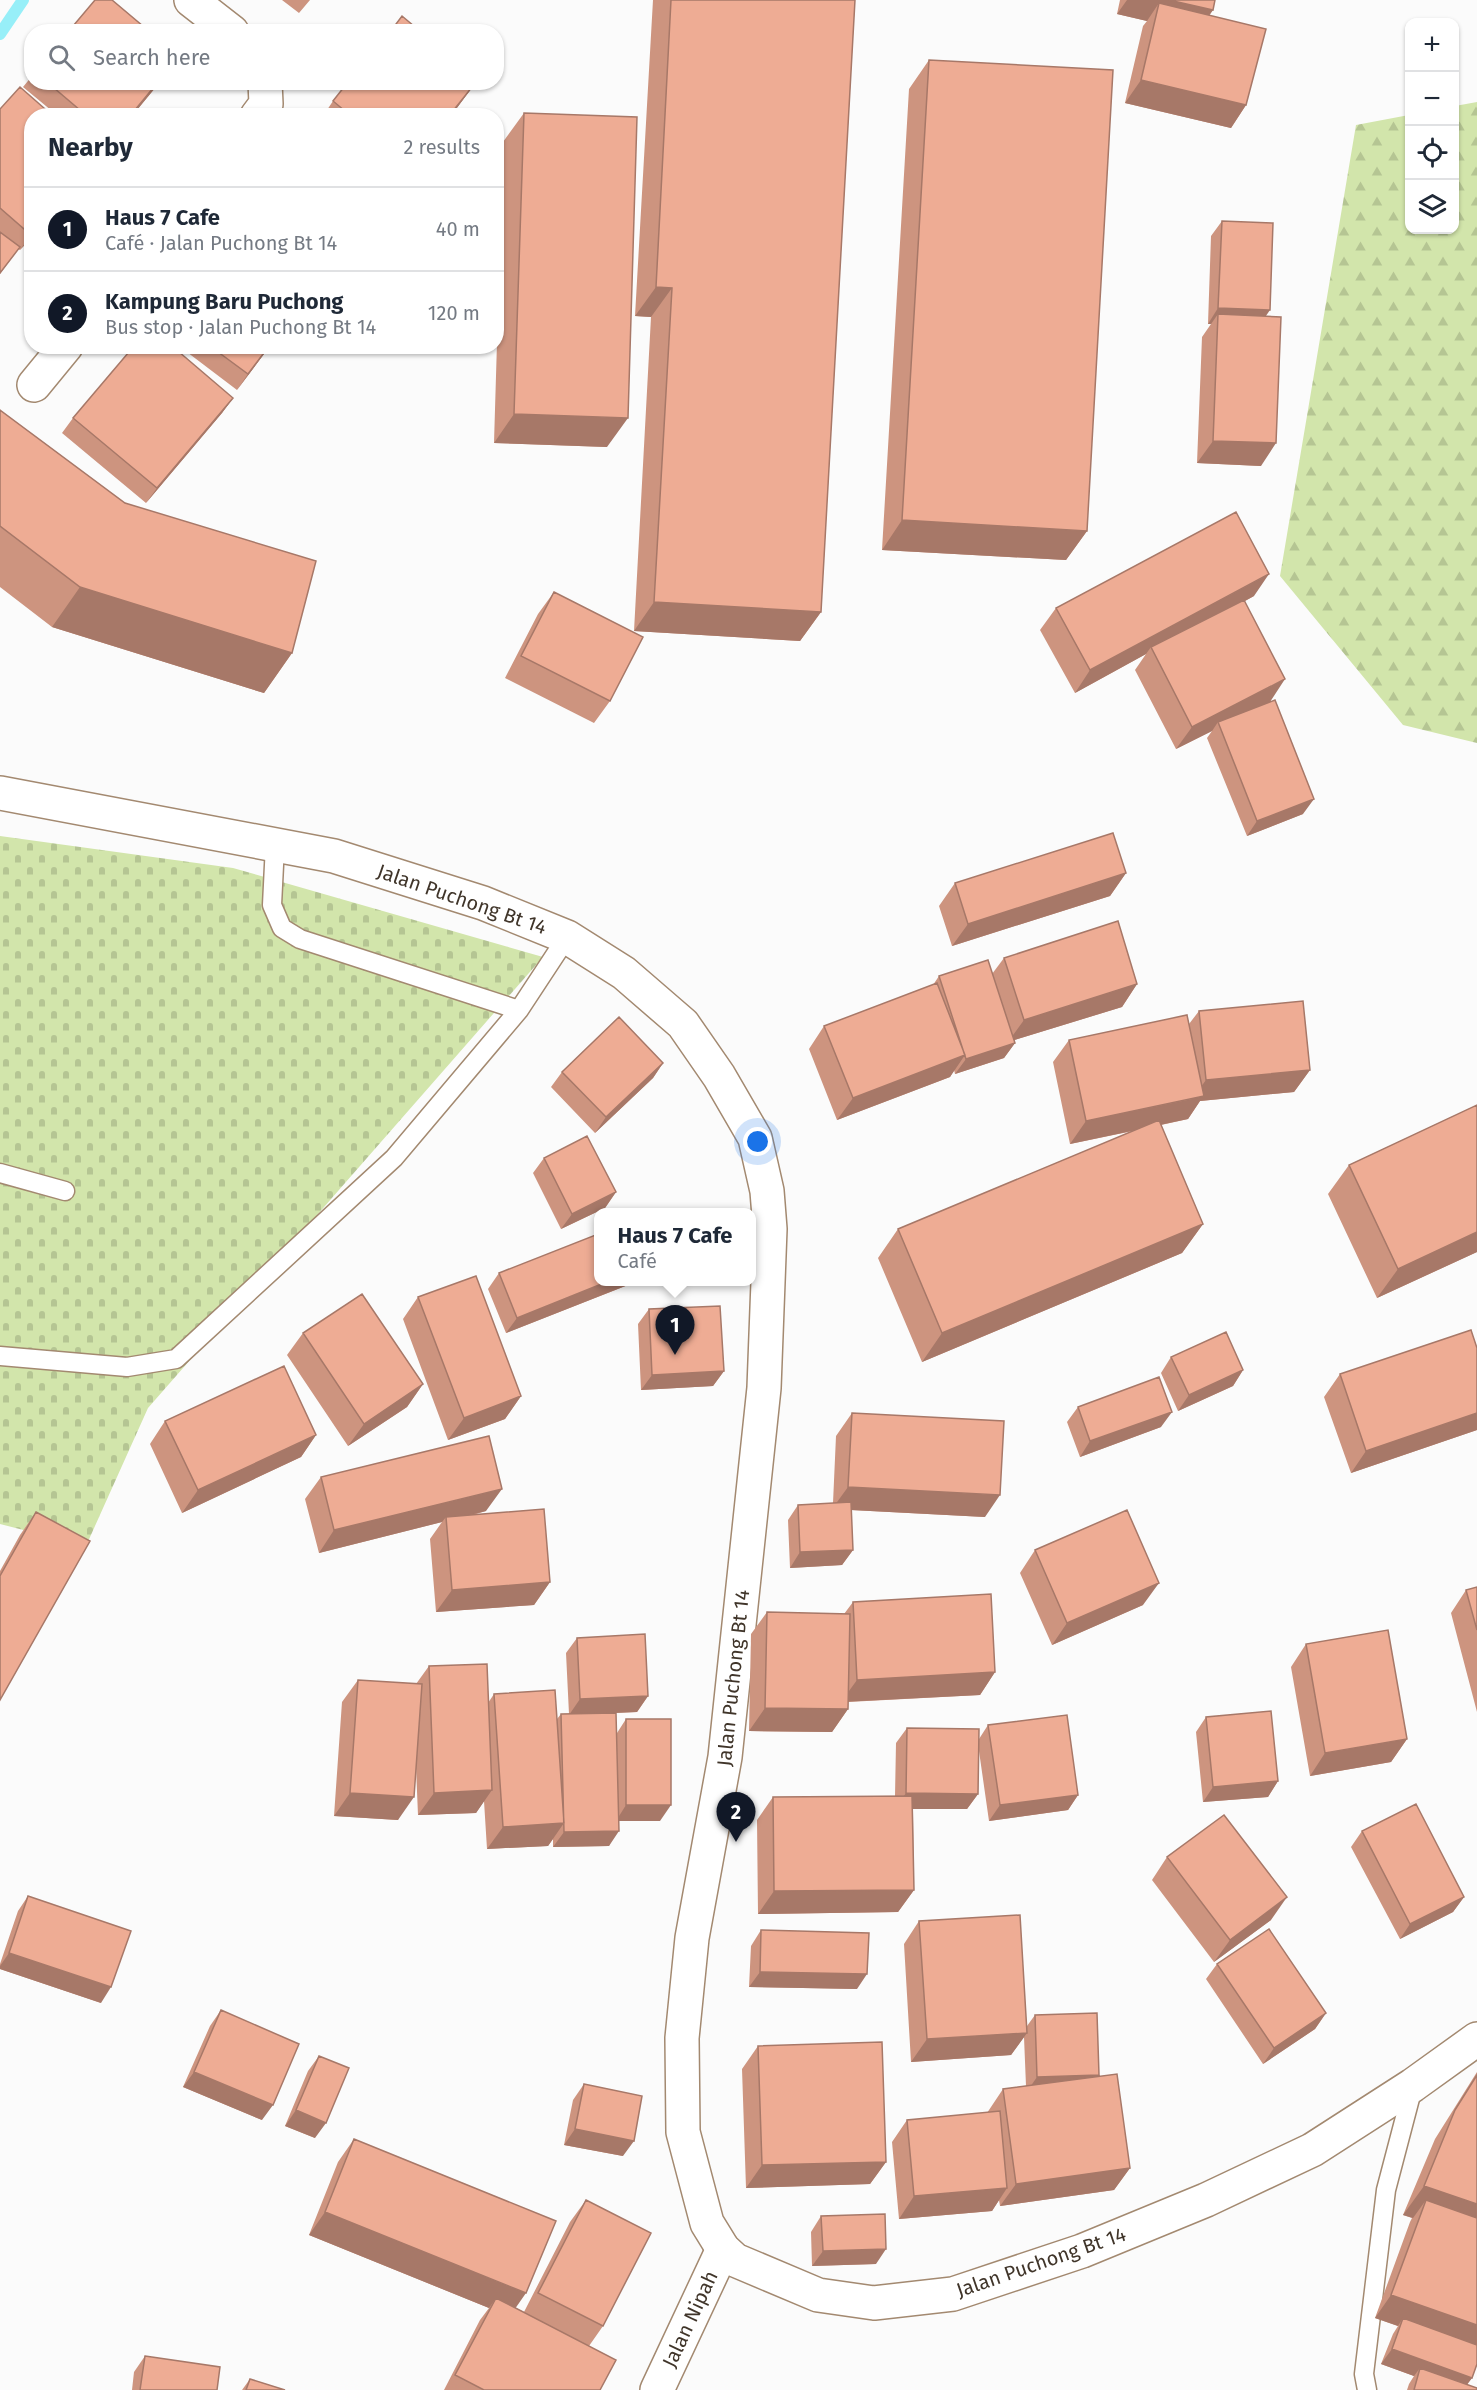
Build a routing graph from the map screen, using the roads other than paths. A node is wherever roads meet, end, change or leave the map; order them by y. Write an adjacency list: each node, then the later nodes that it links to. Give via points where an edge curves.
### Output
1 (191, 0): 2 (street)
2 (222, 24)
3 (265, 90): 4 (street)
4 (263, 108)
5 (59, 354): 6 (street)
6 (34, 385)
7 (0, 793): 8 (street, Jalan Puchong Bt 14)
8 (275, 845): 9 (street, Jalan Puchong Bt 14, via 334,856 472,899); 10 (lane, via 272,905 282,928 300,939)
9 (567, 937): 10 (lane); 16 (street, Jalan Puchong Bt 14, via 624,973 683,1024 719,1076 754,1138 767,1191 770,1229 764,1388 742,1608 725,1757 692,1938 682,2038 682,2132 707,2223)
10 (519, 1010): 13 (lane, via 394,1158 176,1359 127,1367)
11 (0, 1173): 12 (lane)
12 (66, 1191)
13 (0, 1356)
14 (1477, 2039): 15 (street, Jalan Puchong Bt 14)
15 (1413, 2085): 16 (street, Jalan Puchong Bt 14, via 1312,2150 1206,2200 1082,2251 953,2294 874,2303 818,2295 735,2260); 18 (lane, via 1386,2190 1364,2374)
16 (723, 2249): 17 (street, Jalan Nipah)
17 (657, 2390)
18 (1366, 2390)

